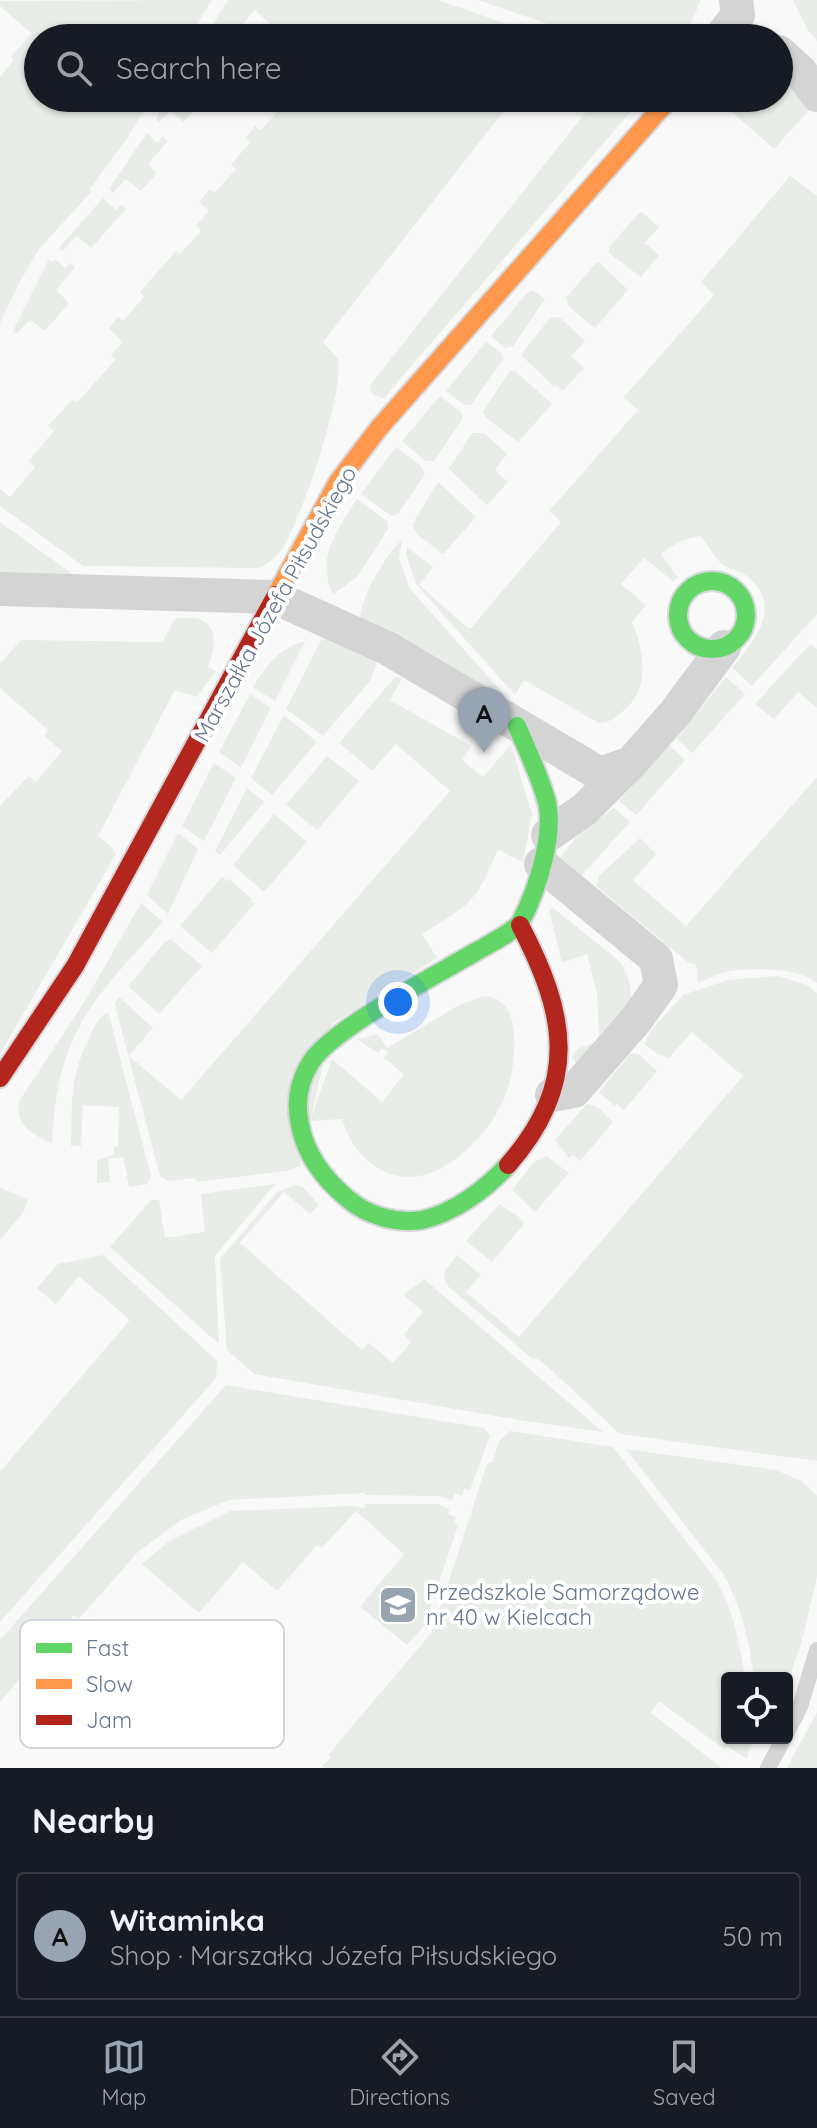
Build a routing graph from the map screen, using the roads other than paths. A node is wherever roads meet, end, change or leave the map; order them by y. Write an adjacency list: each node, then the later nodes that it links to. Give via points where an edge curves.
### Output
1 (793, 65): 2 (street)
2 (817, 95)
3 (658, 112): 5 (street, Marszałka Józefa Piłsudskiego, via 379,428 338,482)
4 (0, 589): 5 (street)
5 (274, 597): 7 (street, via 387,648); 11 (street, Marszałka Józefa Piłsudskiego, via 99,924)
6 (724, 647): 8 (street)
7 (517, 726): 8 (street, via 600,774); 9 (street, via 547,801)
8 (631, 763): 9 (street)
9 (544, 850): 10 (street); 12 (street, via 656,959 661,985 574,1091)
10 (520, 925): 12 (street, via 555,1006 559,1052); 12 (street, via 331,1042 309,1063 300,1084 299,1127 305,1148 341,1193 381,1216 418,1221 447,1212 492,1181 531,1137)
11 (0, 1078)
12 (552, 1095)
13 (817, 1650): 14 (lane)
14 (793, 1720)
15 (781, 1744): 16 (lane)
16 (768, 1768)

